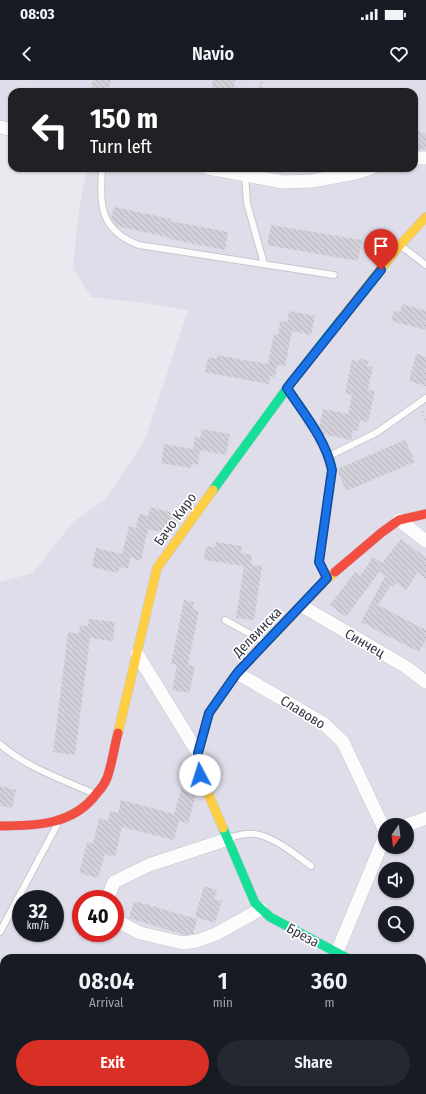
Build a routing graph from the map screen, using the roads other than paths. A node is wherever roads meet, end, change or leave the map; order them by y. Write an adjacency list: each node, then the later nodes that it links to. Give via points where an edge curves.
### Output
1 (102, 172): 7 (lane, via 102,210 109,226 126,240)
2 (229, 172): 4 (street)
3 (358, 172): 4 (street, via 283,182)
4 (245, 175): 7 (lane, via 247,203)
5 (426, 217): 6 (street, Бачо Киро)
6 (400, 245): 8 (lane); 10 (street, Бачо Киро)
7 (264, 264): 9 (lane)
8 (426, 265)
9 (334, 274)
10 (287, 388): 12 (lane); 20 (street, Бачо Киро, via 157,568)
11 (426, 398): 12 (lane, via 376,433)
12 (329, 456): 16 (lane, via 332,470 319,562)
13 (426, 514): 14 (street, Делвинска)
14 (399, 520): 15 (street); 16 (street, Делвинска)
15 (426, 541)
16 (327, 578): 17 (street, Делвинска)
17 (302, 606): 19 (street, Делвинска); 22 (street, Синчец, via 406,667)
18 (225, 620): 19 (lane)
19 (266, 643): 21 (street, Делвинска)
20 (137, 654): 24 (street); 25 (street, Бачо Киро, via 107,779)
21 (237, 673): 24 (street, Делвинска, via 209,713); 26 (street, Славово, via 323,723 343,742)
22 (426, 682)
23 (0, 744): 25 (lane, via 31,765)
24 (198, 753): 31 (street, Делвинска, via 200,775)
25 (96, 794): 28 (street, Бачо Киро, via 93,800 76,814)
26 (379, 818)
27 (426, 818): 29 (street)
28 (59, 822): 30 (street, Бачо Киро); 37 (lane)
29 (414, 822)
30 (0, 826)
31 (228, 838): 33 (lane, via 239,834 259,834 283,845); 34 (street, via 149,865 114,882); 35 (street, Делвинска, via 255,903)
32 (378, 854): 39 (street)
33 (311, 866)
34 (111, 890)
35 (261, 909): 36 (street, via 216,934 190,942 140,933); 38 (street, Бреза, via 270,917)
36 (124, 925)
37 (0, 932)
38 (340, 954)
39 (342, 954)

